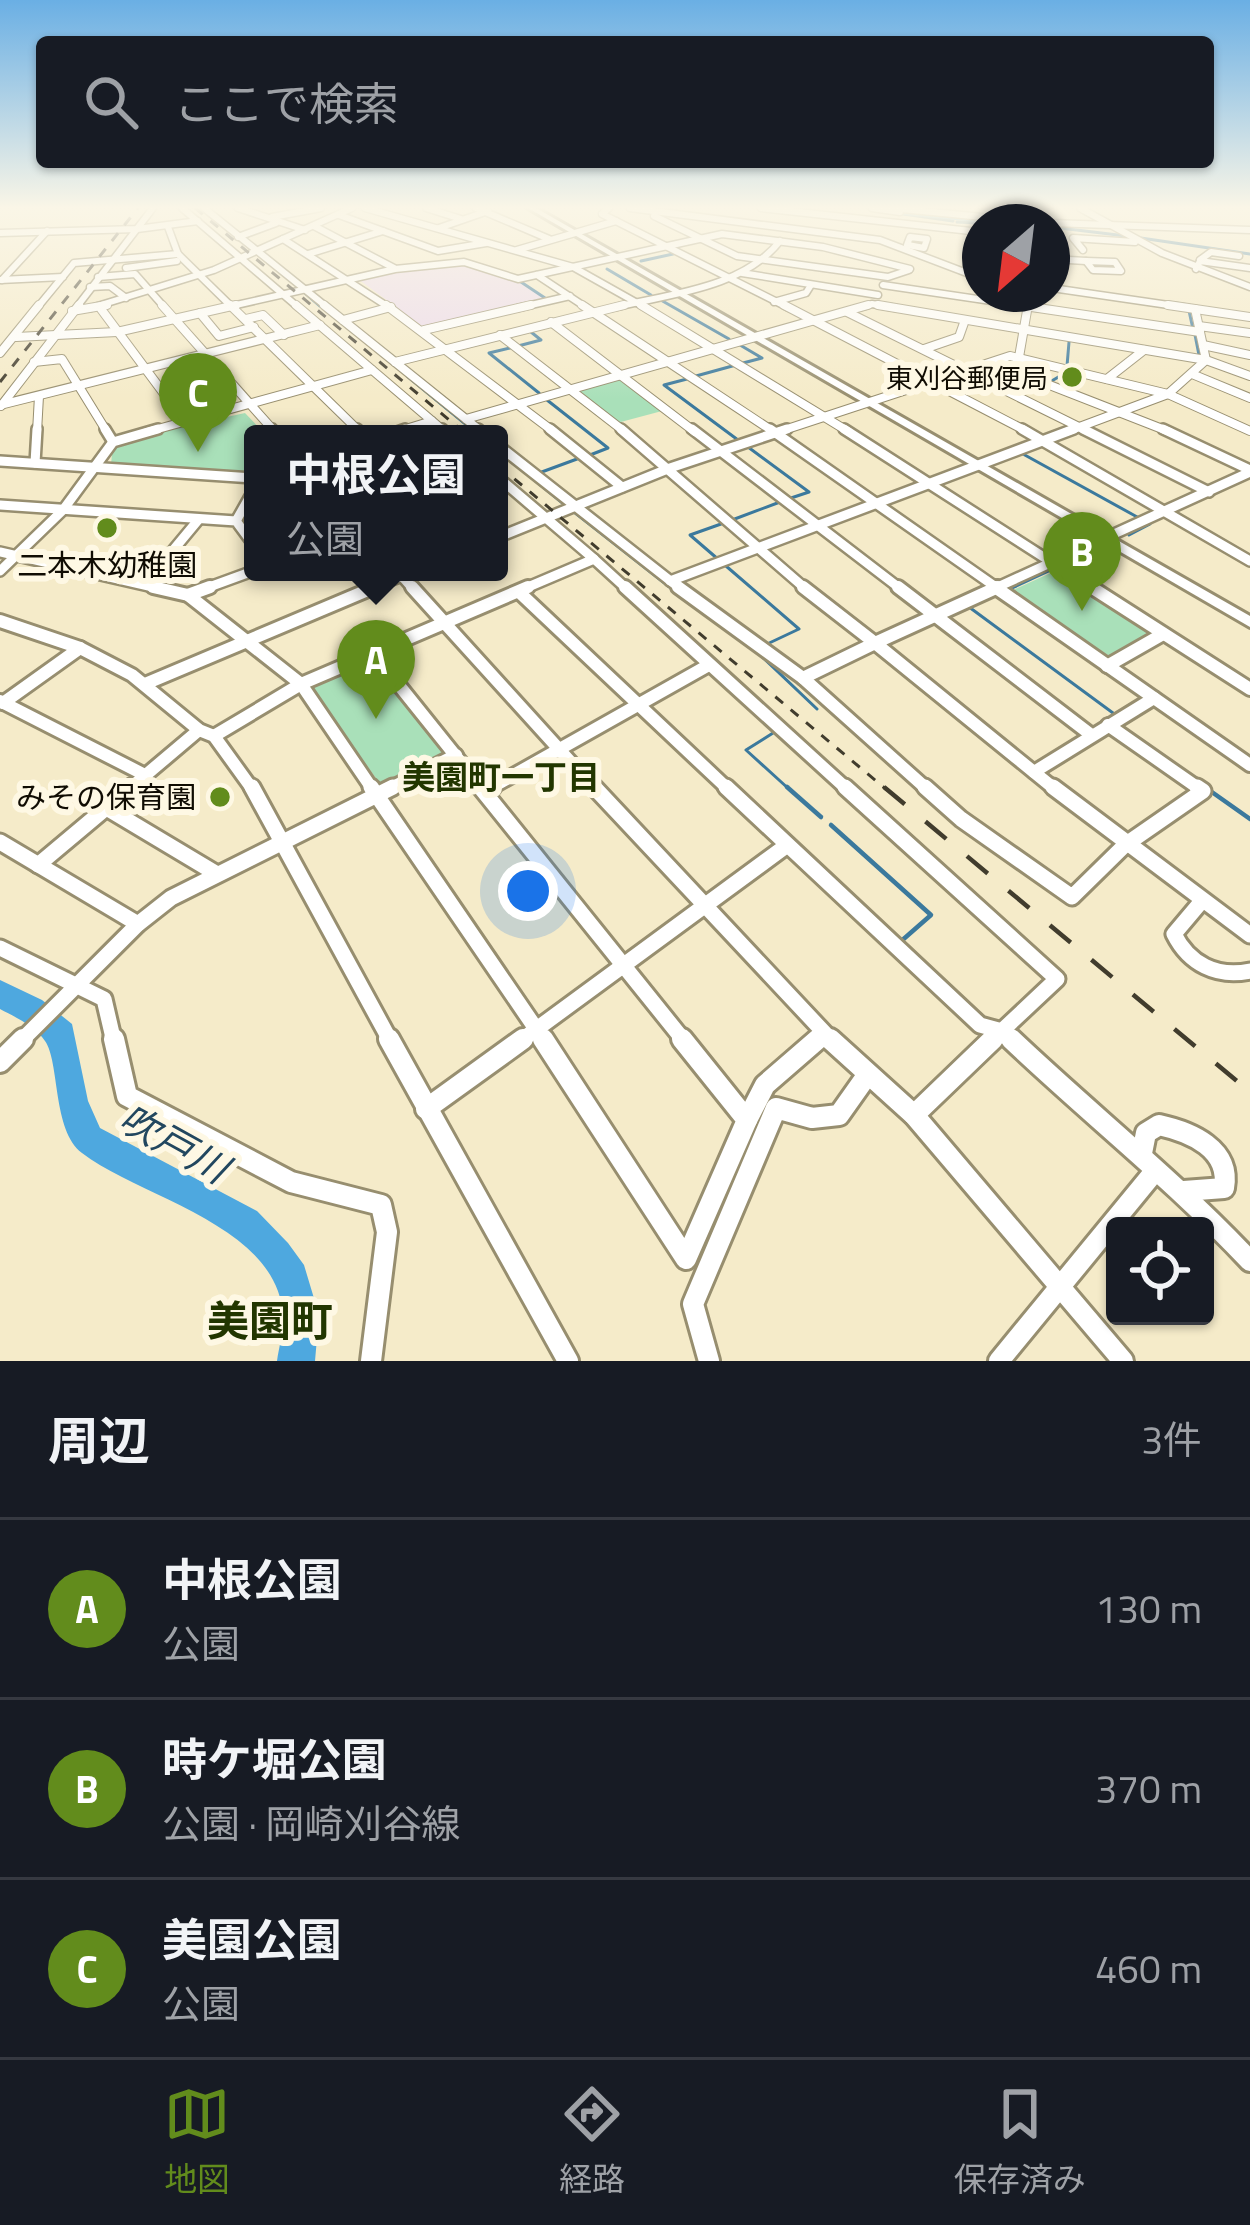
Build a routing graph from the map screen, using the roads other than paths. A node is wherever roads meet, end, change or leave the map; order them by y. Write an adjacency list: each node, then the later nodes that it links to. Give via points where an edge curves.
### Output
1 (67, 272): 19 (street)
2 (108, 272): 17 (street)
3 (197, 272): 29 (street); 39 (street)
4 (257, 272): 31 (street)
5 (282, 272): 27 (street)
6 (339, 272): 20 (street)
7 (384, 272): 20 (street)
8 (496, 272): 18 (street)
9 (548, 272): 18 (street)
10 (582, 272): 36 (street)
11 (648, 272): 28 (main road)
12 (713, 272): 21 (street)
13 (741, 272): 21 (street); 25 (street)
14 (831, 272): 23 (street)
15 (905, 272): 23 (street)
16 (1210, 272): 24 (street)
17 (101, 273): 26 (street); 29 (street, via 135,274)
18 (536, 274): 34 (street)
19 (63, 277): 22 (street); 69 (street)
20 (352, 279): 27 (street); 40 (street)
21 (728, 279): 28 (street); 37 (street)
22 (1, 280)
23 (885, 281): 32 (street); 33 (street)
24 (1250, 284)
25 (811, 285): 33 (street); 37 (street)
26 (90, 287): 35 (street, via 110,286); 43 (street)
27 (306, 290): 31 (street); 53 (street)
28 (681, 290): 36 (street); 68 (main road)
29 (151, 291): 35 (street); 52 (street)
30 (1070, 291): 42 (street)
31 (282, 294): 39 (street); 57 (street)
32 (962, 294)
33 (878, 295): 38 (street)
34 (570, 296): 44 (street); 48 (street)
35 (126, 298): 41 (street)
36 (634, 302): 44 (street); 73 (street)
37 (773, 302): 56 (street)
38 (872, 304): 45 (street); 54 (street)
39 (232, 306): 49 (street); 51 (street)
40 (391, 308): 53 (street); 60 (street)
41 (101, 309): 43 (street); 63 (street)
42 (1195, 309): 50 (street); 59 (street)
43 (72, 311): 67 (street)
44 (593, 311): 55 (street); 81 (street)
45 (846, 312): 56 (street); 74 (street)
46 (1027, 312): 62 (street)
47 (1070, 312): 59 (street)
48 (496, 313): 60 (street); 61 (street)
49 (200, 314): 52 (street); 58 (street, via 219,336)
50 (1250, 317)
51 (246, 319): 58 (street); 65 (street, via 263,315)
52 (173, 320): 63 (street); 77 (street)
53 (343, 320): 83 (street)
54 (965, 320): 62 (street); 74 (street, via 959,337)
55 (551, 322): 61 (street); 88 (street)
56 (812, 322): 68 (street); 92 (street)
57 (320, 325): 65 (street); 86 (street)
58 (254, 328): 70 (street)
59 (1199, 329): 64 (street); 71 (street)
60 (424, 330): 72 (street)
61 (519, 330): 66 (street)
62 (1024, 330): 75 (street); 79 (street)
63 (117, 332): 67 (street); 85 (street)
64 (1250, 333)
65 (284, 334): 70 (street)
66 (500, 335): 72 (street); 96 (street)
67 (53, 336): 69 (street); 82 (street)
68 (763, 336): 73 (street); 101 (main road)
69 (16, 337): 76 (street)
70 (266, 339): 77 (street); 95 (street)
71 (1203, 345): 78 (street); 80 (street)
72 (448, 348): 83 (street); 103 (street)
73 (717, 348): 81 (street); 106 (street)
74 (924, 349): 87 (street)
75 (1144, 350): 80 (street); 91 (street)
76 (0, 353)
77 (206, 355): 85 (street); 102 (street)
78 (1250, 355)
79 (1019, 356): 84 (street); 91 (street)
80 (1206, 360): 89 (street); 90 (street)
81 (670, 361): 88 (street); 117 (street)
82 (34, 362): 94 (street, via 62,359); 104 (street)
83 (394, 362): 107 (street)
84 (993, 363): 87 (street); 93 (street)
85 (147, 370): 94 (street); 109 (street)
86 (372, 370): 95 (street); 108 (street)
87 (970, 370): 92 (street); 98 (street)
88 (624, 374): 96 (street); 120 (street)
89 (1192, 374): 97 (street); 100 (street)
90 (1250, 376)
91 (1107, 379): 97 (street)
92 (930, 383): 101 (street); 119 (street)
93 (1050, 384): 98 (street); 105 (street)
94 (80, 386): 99 (street); 118 (street)
95 (314, 386): 102 (street); 111 (street)
96 (570, 389): 103 (street); 126 (street)
97 (1168, 394): 105 (street); 116 (street)
98 (1018, 395): 115 (street)
99 (39, 397): 104 (street); 123 (street)
100 (1250, 398)
101 (877, 400): 106 (street); 124 (main road)
102 (250, 404): 109 (street); 110 (street)
103 (518, 404): 107 (street); 131 (street)
104 (0, 406)
105 (1124, 411): 115 (street); 127 (street)
106 (825, 417): 117 (street); 129 (street)
107 (466, 419): 114 (street)
108 (432, 421): 112 (street); 113 (street)
109 (185, 422): 118 (street)
110 (268, 425)
111 (353, 425)
112 (422, 425)
113 (437, 425)
114 (473, 425)
115 (1081, 427): 119 (street); 132 (street)
116 (1250, 431)
117 (775, 433): 120 (street); 133 (street)
118 (113, 442): 125 (street)
119 (1040, 442): 124 (street); 138 (street)
120 (719, 451): 126 (street); 142 (street)
121 (508, 453): 136 (street)
122 (0, 461): 123 (street)
123 (34, 463): 125 (street)
124 (984, 463): 129 (street); 145 (main road)
125 (95, 468): 128 (street); 137 (street)
126 (670, 468): 131 (street); 146 (street)
127 (1250, 471): 132 (street)
128 (244, 478)
129 (932, 484): 133 (street); 151 (street)
130 (508, 486): 139 (street)
131 (622, 488): 136 (street)
132 (1209, 492): 138 (street)
133 (877, 504): 142 (street); 158 (street)
134 (0, 505): 137 (street)
135 (244, 506): 141 (street)
136 (574, 507): 139 (street); 156 (street)
137 (63, 510): 140 (street); 148 (street)
138 (1169, 511): 145 (street); 150 (street)
139 (547, 518): 144 (street); 149 (street)
140 (199, 519): 141 (street); 157 (street)
141 (236, 521): 143 (street)
142 (820, 526): 146 (street); 162 (street)
143 (244, 532)
144 (508, 533)
145 (1113, 537): 151 (street); 161 (main road); 164 (main road)
146 (757, 551): 156 (street); 168 (street)
147 (0, 552): 148 (street)
148 (18, 554): 152 (street); 157 (street)
149 (594, 559): 159 (street); 171 (street)
150 (1250, 561)
151 (1052, 563): 158 (street); 166 (street)
152 (0, 571)
153 (244, 575): 160 (street)
154 (385, 581): 167 (street)
155 (410, 581): 165 (street)
156 (670, 581): 173 (street)
157 (145, 584): 160 (street)
158 (997, 590): 162 (street); 172 (street)
159 (519, 592): 165 (street); 179 (street)
160 (188, 596): 167 (street)
161 (1250, 612)
162 (936, 616): 168 (street); 182 (street)
163 (0, 621): 169 (street)
164 (1250, 622)
165 (445, 624): 170 (street); 183 (street)
166 (1163, 634): 172 (street); 176 (street)
167 (249, 641): 174 (street); 175 (street)
168 (875, 643): 173 (street); 186 (street)
169 (80, 648): 174 (street); 178 (street)
170 (374, 654): 175 (street); 184 (street)
171 (707, 666): 179 (street); 206 (street, via 1057,979)
172 (1107, 666): 177 (street)
173 (803, 678): 193 (street, via 961,819 1072,897)
174 (145, 684): 181 (street)
175 (301, 684): 181 (street); 189 (street)
176 (1250, 689)
177 (1154, 698): 180 (street); 185 (street)
178 (2, 703): 187 (street)
179 (636, 706): 183 (street); 194 (street)
180 (1108, 725): 182 (street); 193 (street, via 1203,791)
181 (207, 733): 187 (street); 192 (street, via 234,758)
182 (1090, 734): 186 (street)
183 (559, 746): 188 (street); 198 (street)
184 (456, 755): 188 (street); 189 (street)
185 (1250, 765)
186 (1034, 772): 193 (street)
187 (143, 774): 190 (street)
188 (485, 791): 202 (street)
189 (376, 796): 192 (street); 205 (street)
190 (105, 807): 195 (street); 196 (street)
191 (0, 842): 195 (street)
192 (286, 843): 196 (street); 210 (street)
193 (1125, 845): 197 (street)
194 (786, 846): 198 (street); 206 (street, via 980,1025)
195 (38, 865): 199 (street)
196 (217, 874): 199 (street)
197 (1201, 902): 200 (street); 203 (street, via 1174,934 1179,947 1212,972)
198 (706, 910): 202 (street); 207 (street)
199 (138, 924): 204 (street)
200 (1250, 935)
201 (0, 948): 204 (street)
202 (620, 966): 205 (street); 212 (street)
203 (1250, 971)
204 (78, 984): 208 (street); 218 (street, via 104,999 128,1096 291,1182 381,1205 387,1232)
205 (536, 1028): 210 (street); 212 (street, via 686,1259)
206 (1002, 1031): 211 (street); 213 (street)
207 (824, 1034): 209 (street); 212 (street, via 765,1085)
208 (2, 1056)
209 (868, 1074): 211 (street); 220 (street, via 838,1115 776,1108 694,1304)
210 (426, 1109): 219 (street)
211 (914, 1115): 217 (street)
212 (747, 1120)
213 (1142, 1153): 214 (street); 215 (street, via 1146,1133 1159,1125 1178,1128 1223,1160 1224,1188)
214 (1155, 1171): 215 (street); 217 (street)
215 (1184, 1191): 216 (street)
216 (1250, 1261)
217 (1058, 1288): 221 (street); 222 (street)
218 (371, 1361)
219 (568, 1361)
220 (709, 1361)
221 (999, 1361)
222 (1123, 1361)

